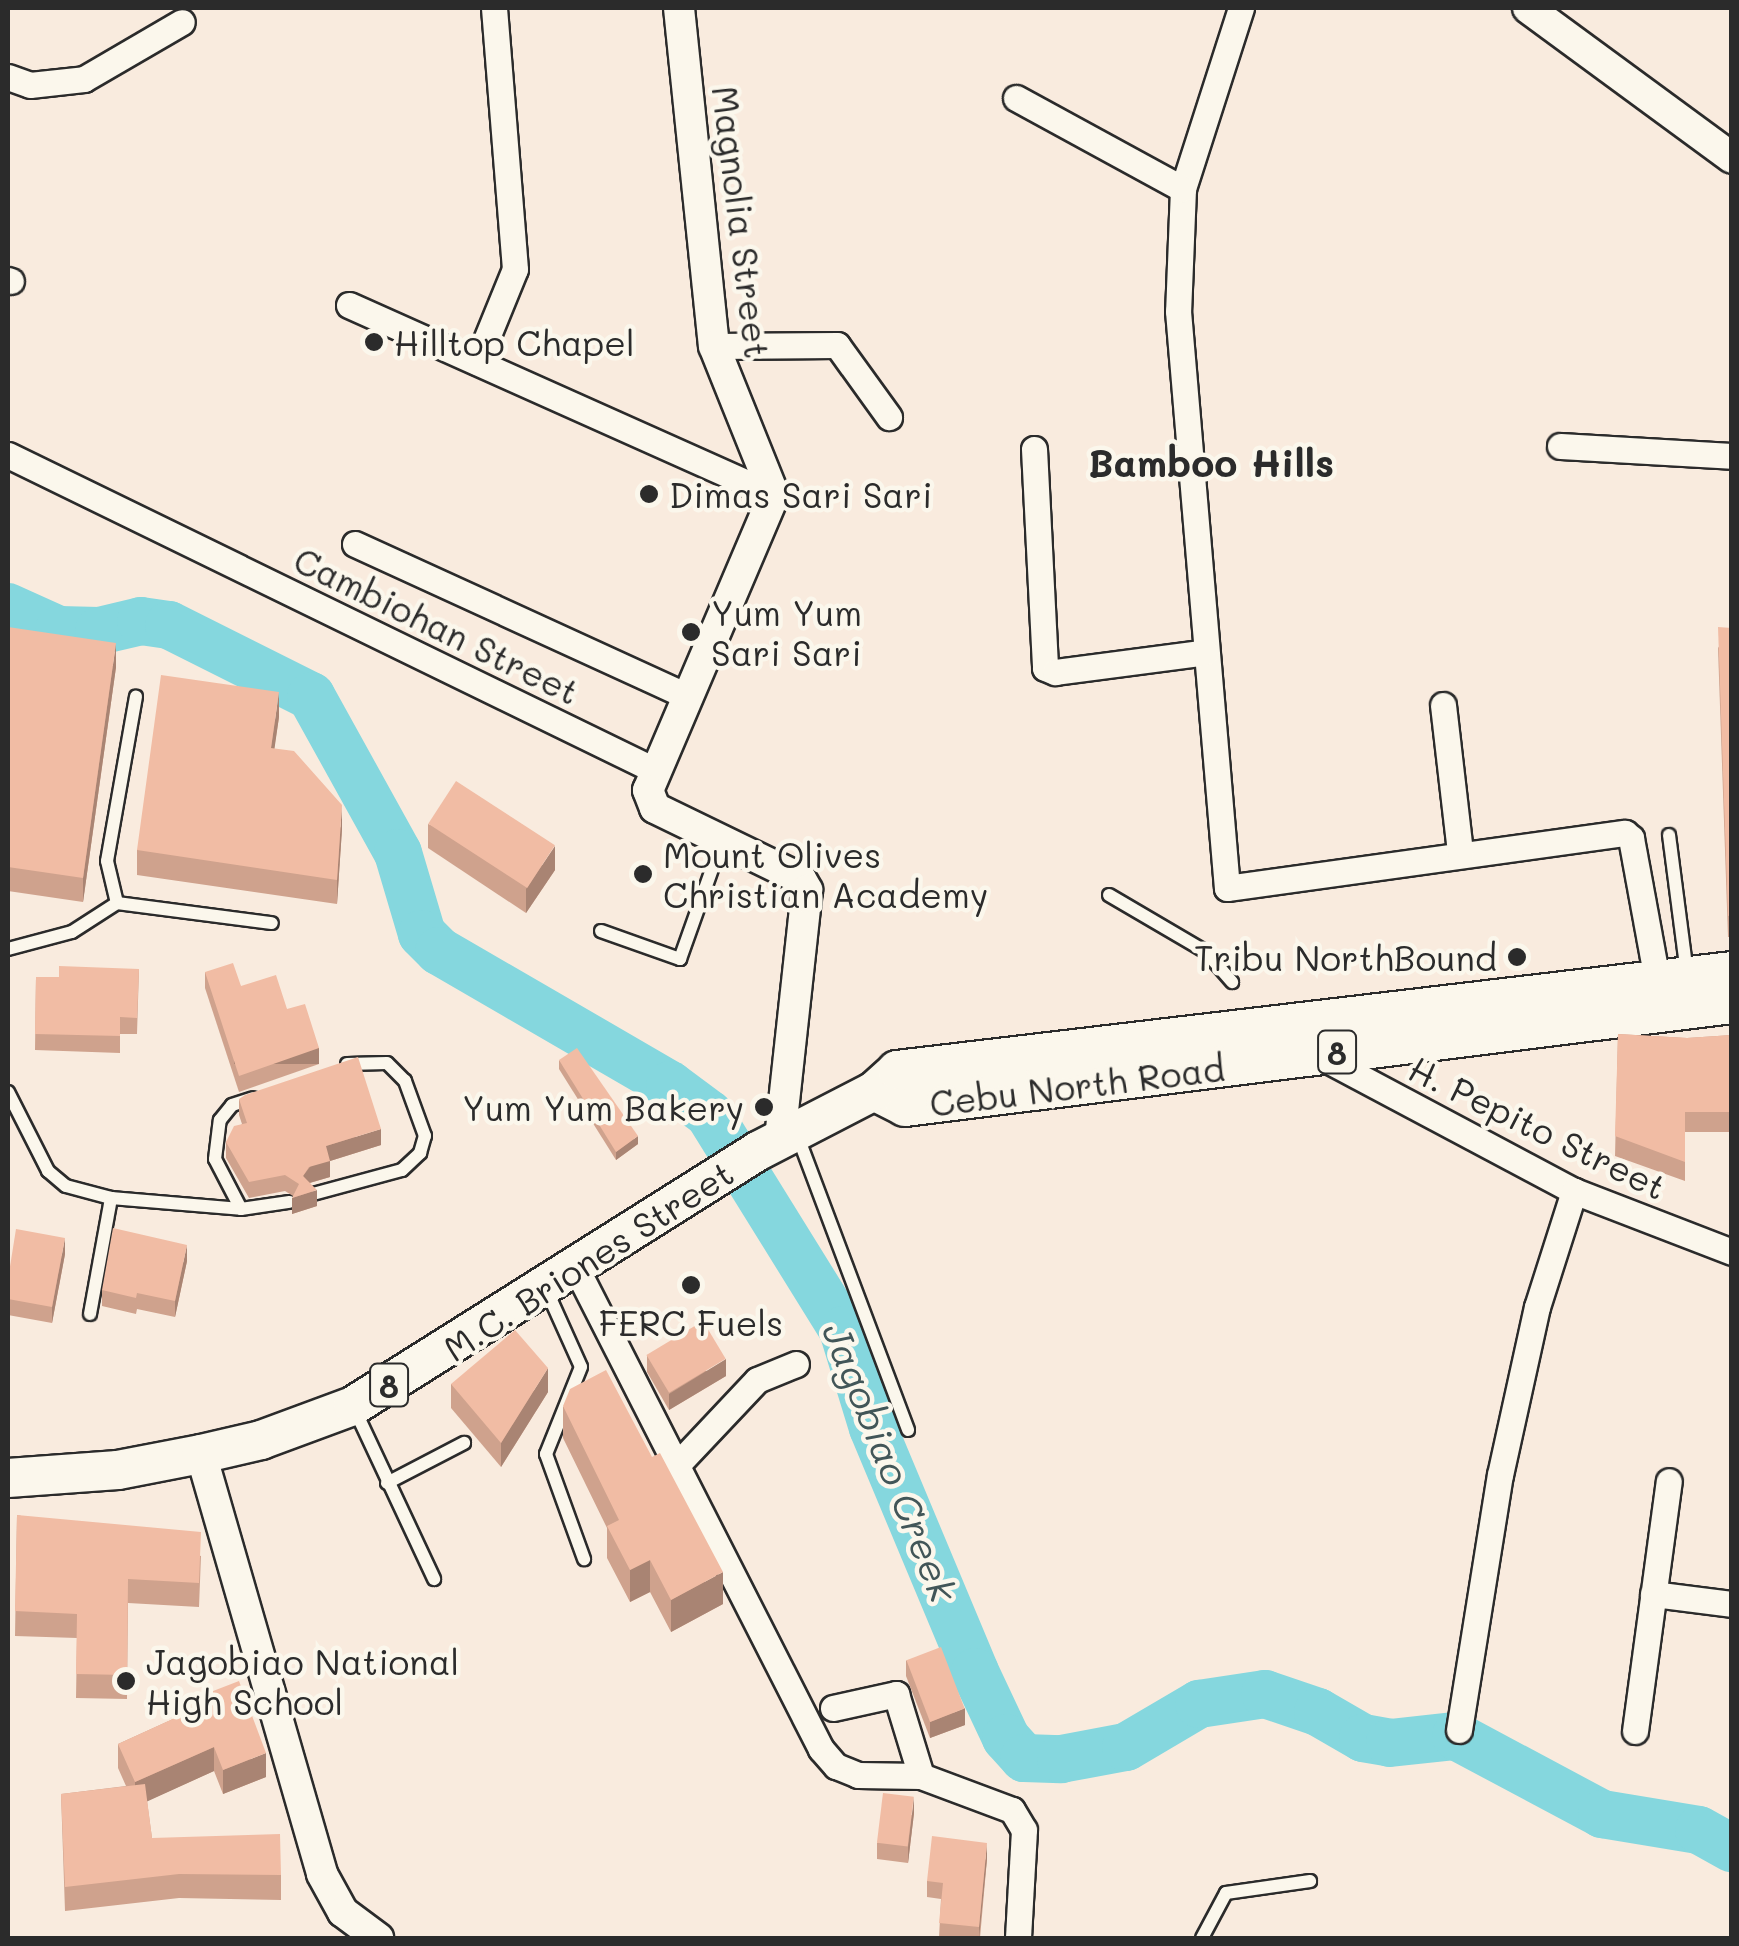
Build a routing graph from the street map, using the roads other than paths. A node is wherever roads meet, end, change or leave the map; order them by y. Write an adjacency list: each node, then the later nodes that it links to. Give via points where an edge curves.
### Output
1 (494, 8): 12 (street, via 515,269)
2 (678, 8): 11 (street, Magnolia Street)
3 (1240, 8): 9 (street)
4 (1528, 8): 8 (street)
5 (182, 22): 6 (street, via 84,79 30,85)
6 (8, 76)
7 (1016, 98): 9 (street)
8 (1732, 158)
9 (1182, 189): 20 (street, via 1178,311)
10 (349, 305): 12 (street)
11 (714, 346): 13 (street, via 837,346); 18 (street, Magnolia Street)
12 (477, 362): 18 (street)
13 (889, 418)
14 (1560, 446): 17 (street)
15 (1034, 449): 20 (street, via 1045,668)
16 (8, 456): 24 (street, Cambiohan Street)
17 (1732, 456)
18 (774, 495): 22 (street)
19 (355, 544): 22 (street)
20 (1206, 652): 27 (street, via 1228,888)
21 (136, 697): 29 (lane, via 107,862)
22 (689, 698): 24 (street)
23 (1443, 705): 27 (street)
24 (654, 770): 26 (street, via 648,790 656,808)
25 (1669, 835): 34 (lane)
26 (723, 839): 31 (lane, via 680,958); 42 (street, via 801,879 806,890)
27 (1460, 853): 34 (street, via 1625,832)
28 (1109, 895): 35 (lane, via 1206,952)
29 (118, 903): 30 (lane); 32 (lane, via 72,932)
30 (272, 923)
31 (601, 930)
32 (8, 950)
33 (1732, 971): 34 (main road, Cebu North Road / 8)
34 (1672, 978): 40 (main road, Cebu North Road / 8, via 897,1070)
35 (1232, 982)
36 (1732, 1004): 37 (main road, Cebu North Road / 8)
37 (1317, 1054): 40 (main road, Cebu North Road / 8, via 904,1107); 43 (street, H. Pepito Street)
38 (335, 1069): 44 (lane, via 387,1063 405,1080 425,1136 420,1153 402,1170)
39 (8, 1092): 45 (lane, via 48,1170 66,1186)
40 (874, 1092): 42 (main road, M.C. Briones Street / 8)
41 (266, 1093): 47 (lane, via 232,1106 220,1120 214,1159)
42 (778, 1140): 49 (main road, M.C. Briones Street / 8); 53 (lane)
43 (1574, 1191): 48 (street, H. Pepito Street); 65 (street, via 1537,1308 1500,1475)
44 (313, 1194)
45 (110, 1198): 47 (lane); 50 (lane)
46 (289, 1202): 47 (lane)
47 (241, 1209)
48 (1732, 1252)
49 (560, 1278): 52 (main road, M.C. Briones Street / 8); 56 (street); 60 (lane, via 581,1366 546,1454)
50 (90, 1314)
51 (796, 1364): 56 (street, via 757,1380)
52 (353, 1406): 55 (main road, M.C. Briones Street / 8); 59 (lane)
53 (908, 1430)
54 (464, 1443): 59 (lane)
55 (201, 1454): 57 (main road, M.C. Briones Street / 8, via 118,1470); 69 (street, via 322,1874 342,1912)
56 (676, 1466): 67 (street, via 822,1749 836,1766 858,1775)
57 (8, 1478)
58 (1669, 1481): 62 (street)
59 (387, 1483): 61 (lane)
60 (584, 1559)
61 (434, 1579)
62 (1654, 1594): 63 (street); 66 (street)
63 (1732, 1604)
64 (833, 1708): 67 (street, via 896,1694)
65 (1459, 1730)
66 (1636, 1732)
67 (921, 1776): 70 (street, via 991,1797 1024,1830)
68 (1310, 1881): 71 (lane, via 1226,1893)
69 (378, 1938)
70 (1018, 1938)
71 (1202, 1938)

